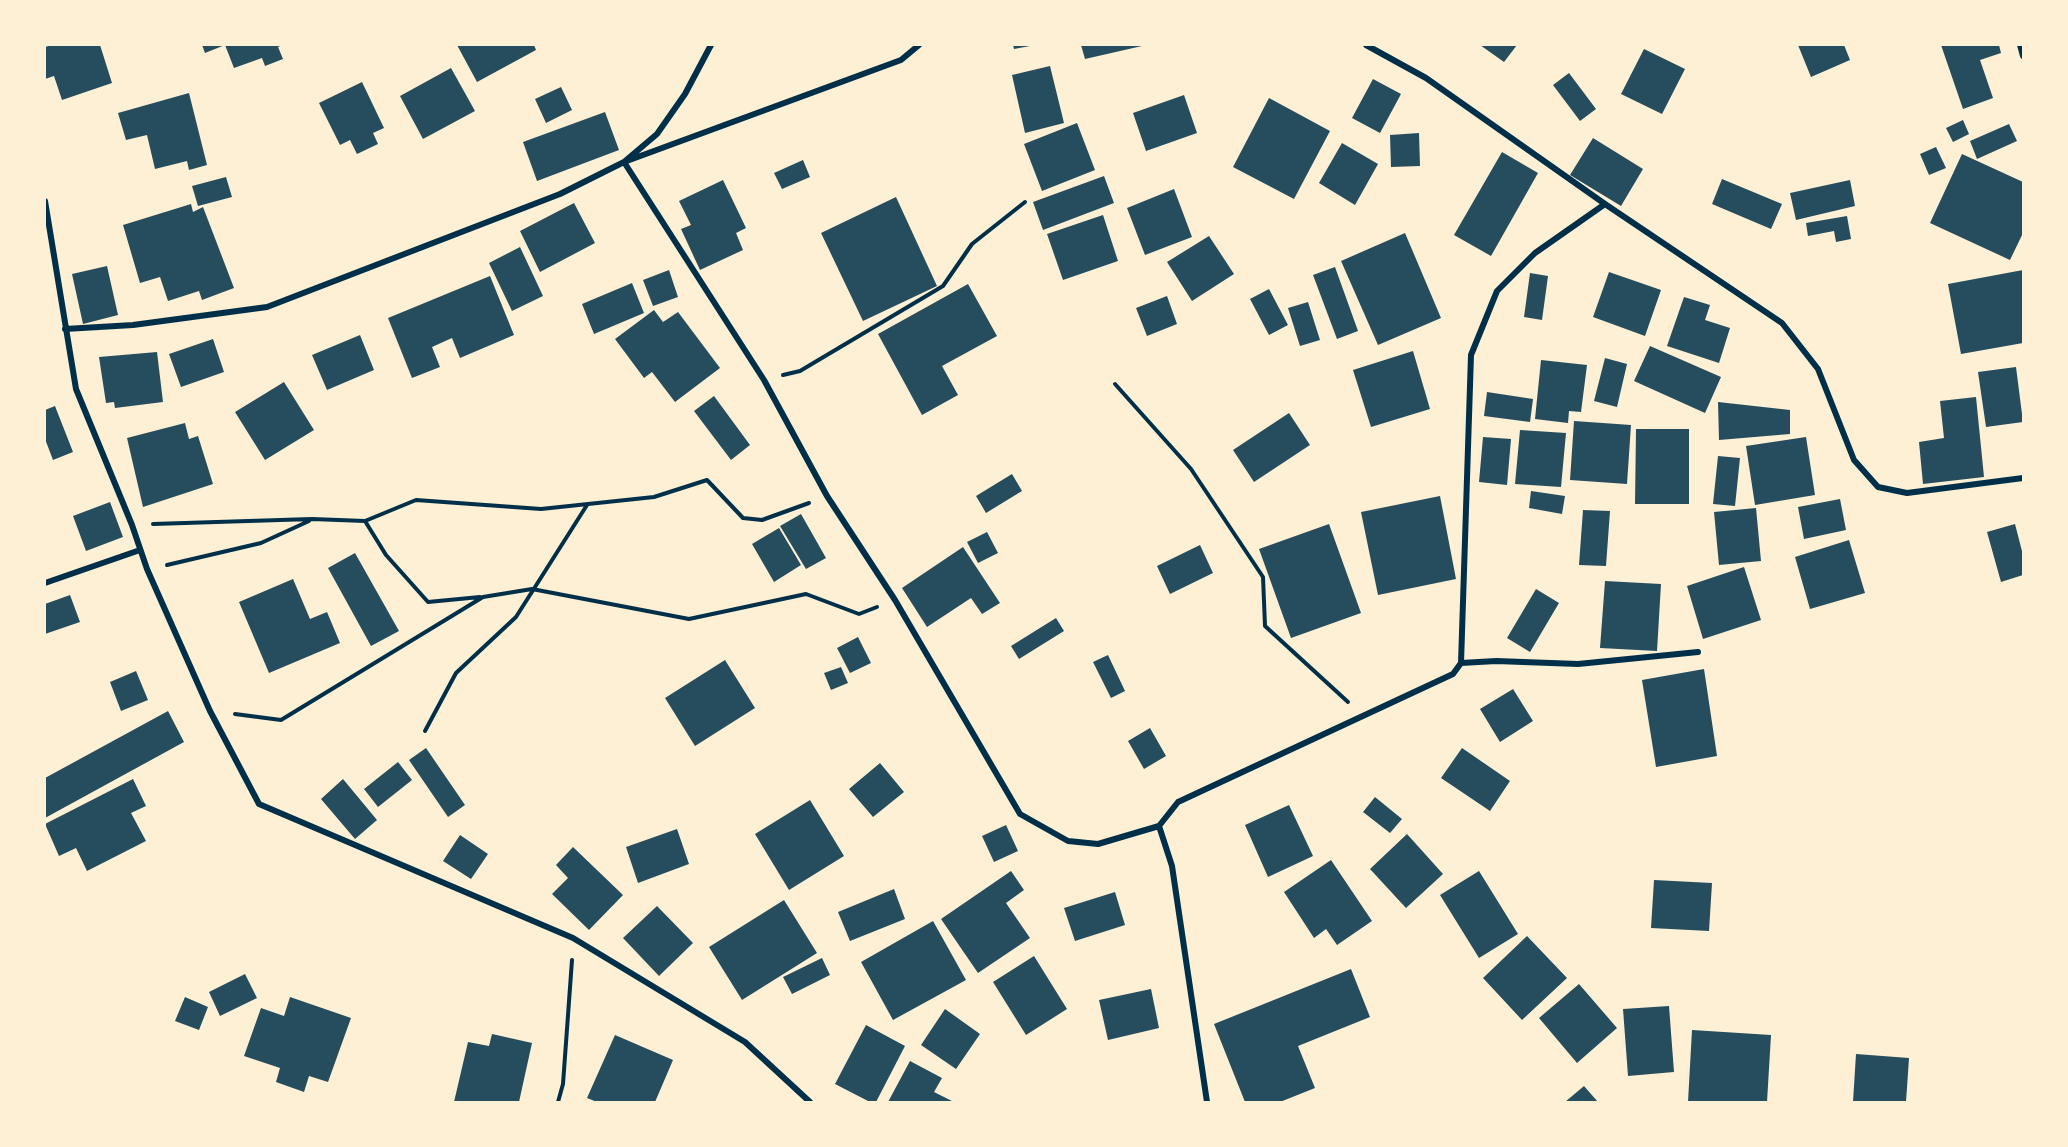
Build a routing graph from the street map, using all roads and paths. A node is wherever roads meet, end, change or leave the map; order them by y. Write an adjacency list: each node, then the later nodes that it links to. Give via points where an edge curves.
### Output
1 (711, 45): 6 (street, via 686,94 657,134)
2 (919, 45): 6 (street, via 901,60)
3 (1366, 45): 9 (street, via 1426,78)
4 (2020, 45): 5 (street)
5 (2023, 56)
6 (624, 162): 10 (street, via 560,194 267,307 133,325); 11 (street)
7 (45, 201): 10 (street)
8 (1025, 202): 11 (path, via 972,244 943,286 800,371)
9 (1605, 204): 13 (street, via 1782,323 1818,369 1854,460 1878,487 1907,494); 26 (street, via 1535,253 1497,291 1471,355)
10 (65, 329): 18 (street, via 76,389)
11 (765, 380): 14 (street)
12 (1115, 384): 28 (path, via 1191,469 1263,577 1265,626)
13 (2023, 477)
14 (827, 496): 15 (path, via 762,520 744,518 707,480 654,497); 24 (street)
15 (588, 504): 17 (path, via 541,509 416,500); 22 (path)
16 (312, 519): 17 (path); 18 (path); 20 (path, via 261,543)
17 (365, 521): 23 (path, via 386,555 428,602)
18 (132, 525): 19 (street)
19 (140, 550): 20 (street); 21 (street)
20 (147, 569): 27 (street)
21 (45, 583)
22 (532, 589): 23 (path); 24 (path, via 689,619 806,594 859,614); 29 (path, via 516,616 456,673)
23 (483, 597): 27 (path, via 281,720)
24 (895, 600): 30 (street, via 1020,814 1068,841 1098,844)
25 (1698, 652): 26 (street, via 1578,664)
26 (1461, 663): 28 (street, via 1453,674)
27 (210, 711): 31 (street, via 259,804)
28 (1364, 716): 30 (street, via 1178,802)
29 (425, 730)
30 (1159, 826): 34 (street, via 1172,866)
31 (573, 938): 32 (path, via 563,1084); 33 (street, via 745,1042)
32 (558, 1102)
33 (810, 1102)
34 (1207, 1102)

